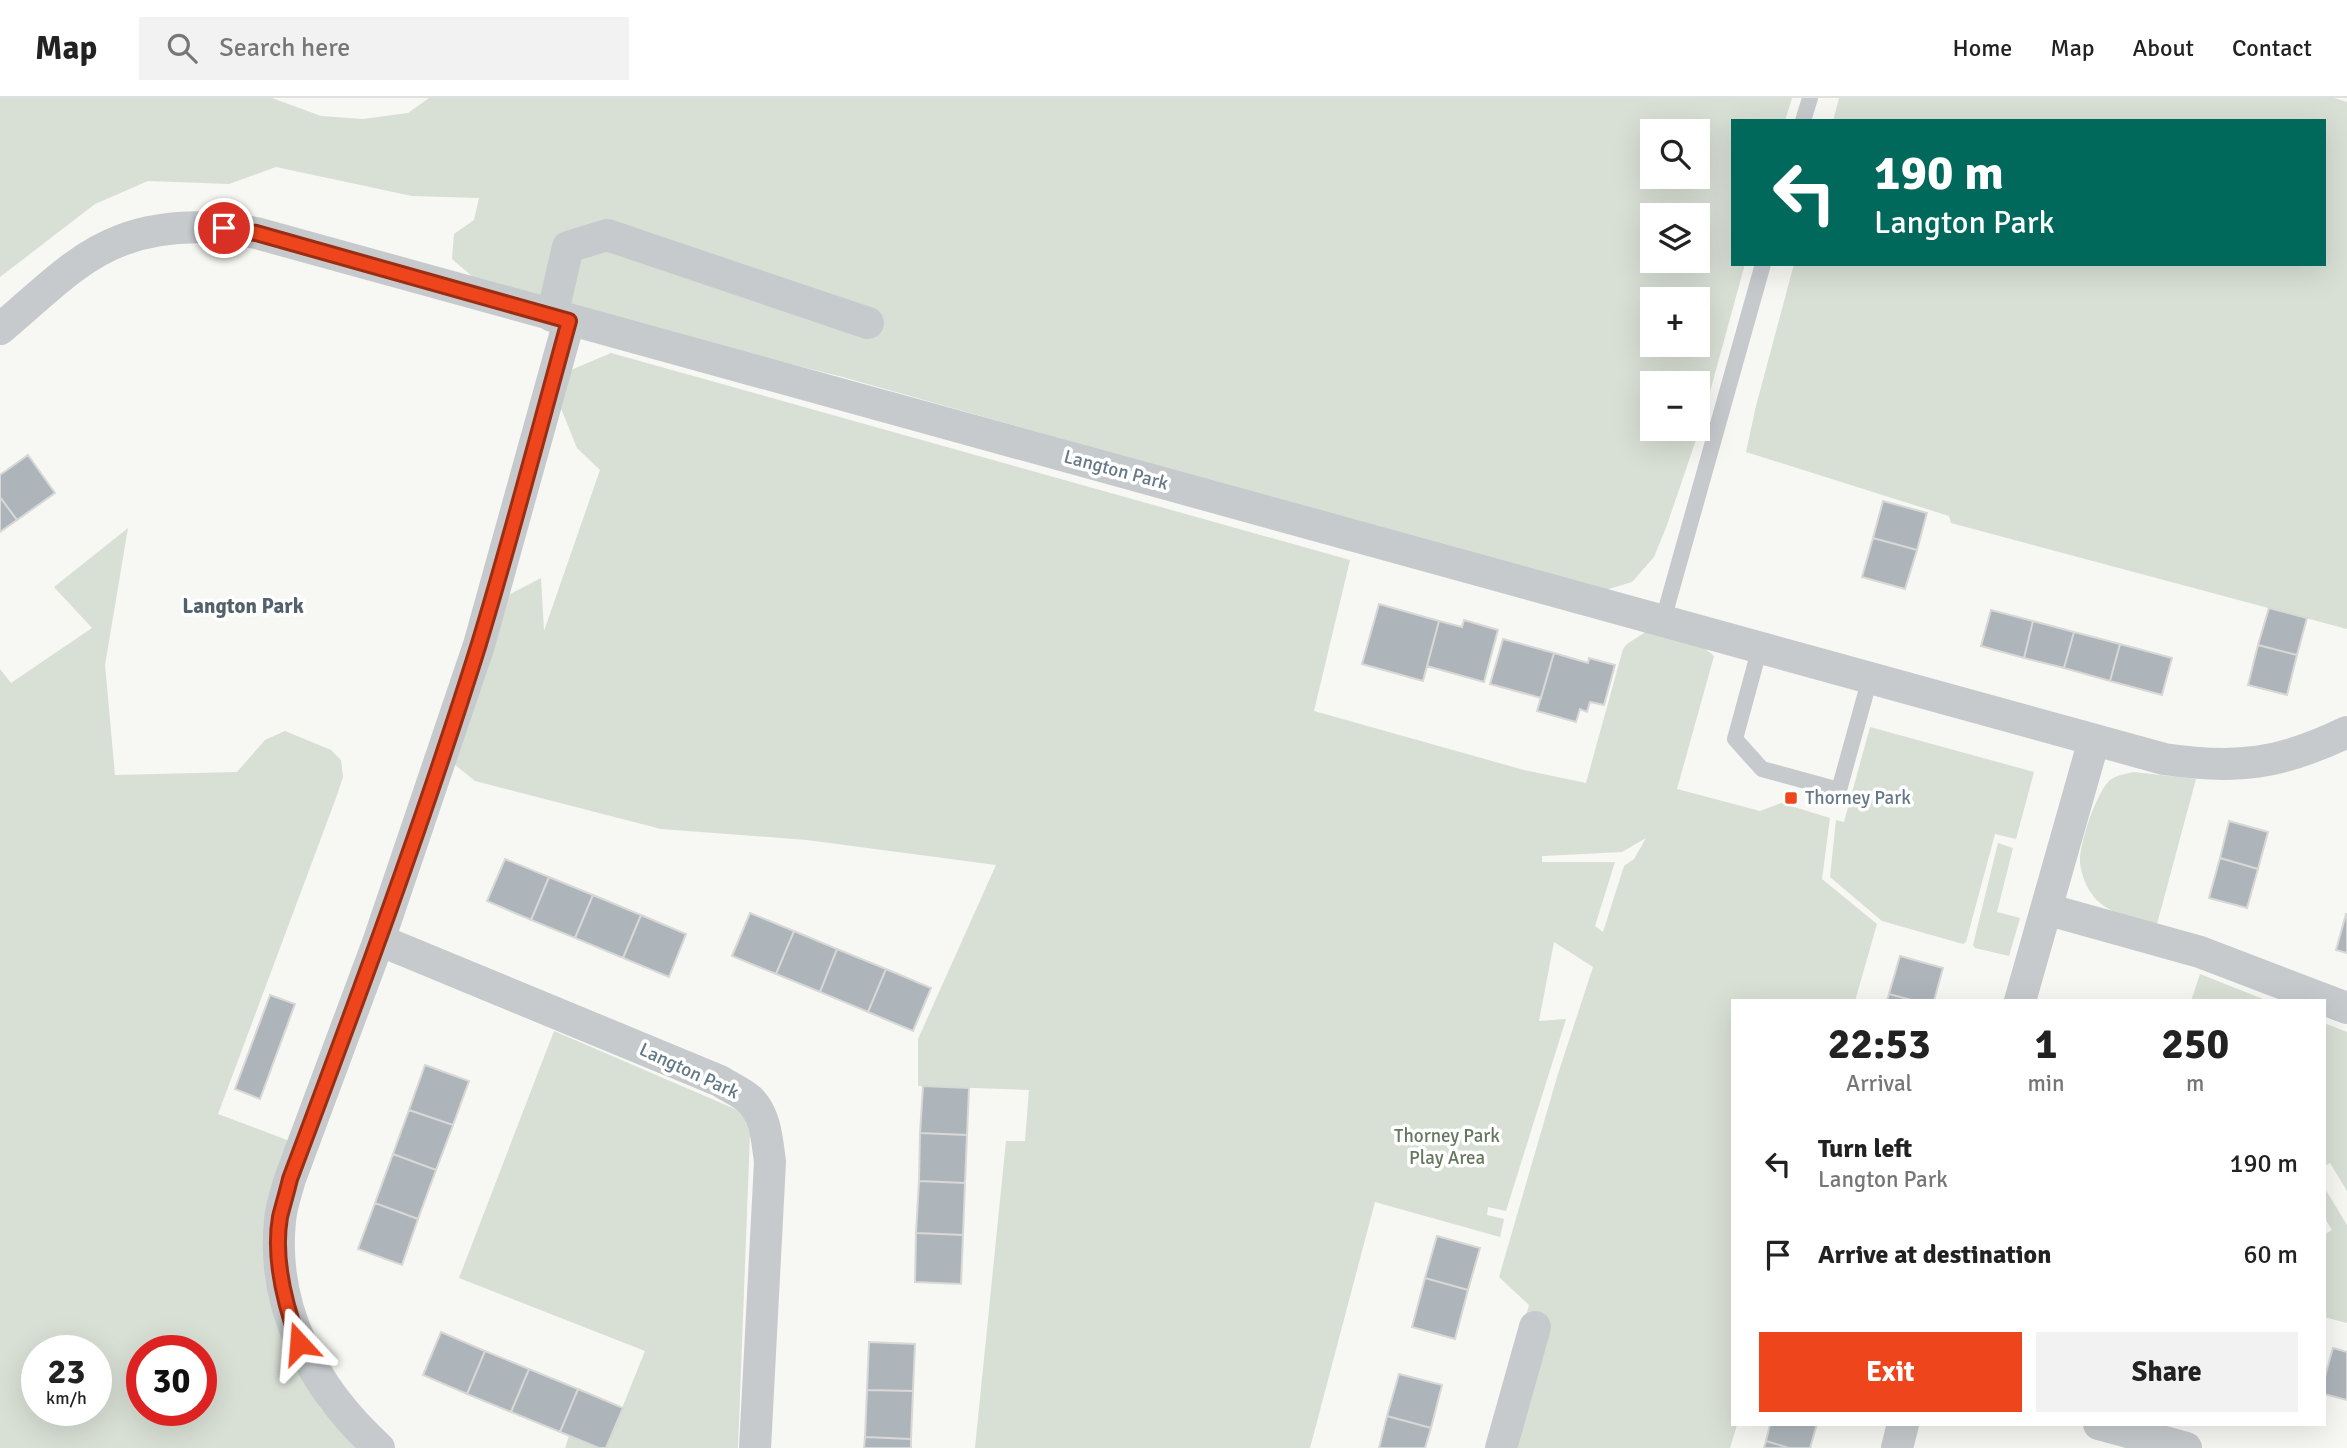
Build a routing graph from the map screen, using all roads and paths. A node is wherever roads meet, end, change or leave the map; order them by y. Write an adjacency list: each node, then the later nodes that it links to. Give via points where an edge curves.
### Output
1 (1810, 98): 2 (lane)
2 (1804, 119)
3 (1762, 266): 7 (lane)
4 (561, 319): 5 (street, via 568,247 607,235); 6 (street, Langton Park, via 256,233 180,228 121,240 90,257); 7 (street, Langton Park); 13 (street, via 478,645)
5 (868, 323)
6 (0, 329)
7 (1663, 620): 8 (street)
8 (1760, 647): 9 (street); 9 (lane, via 1735,739 1762,769 1839,790)
9 (1870, 678): 11 (street)
10 (2347, 732): 11 (street, via 2294,754 2234,765 2164,759)
11 (2094, 740): 12 (street)
12 (2046, 909): 14 (street); 15 (street, via 2200,952)
13 (379, 940): 21 (street, via 290,1179 280,1220 279,1256 289,1317 299,1343 322,1385); 22 (street, Langton Park, via 720,1081 749,1099 761,1117 770,1162)
14 (2021, 999)
15 (2323, 999)
16 (2326, 1000): 17 (street)
17 (2347, 1008)
18 (1535, 1327): 23 (street)
19 (1902, 1426): 24 (street)
20 (2106, 1426): 25 (street)
21 (379, 1448)
22 (755, 1448)
23 (1501, 1448)
24 (1897, 1448)
25 (2186, 1448)

